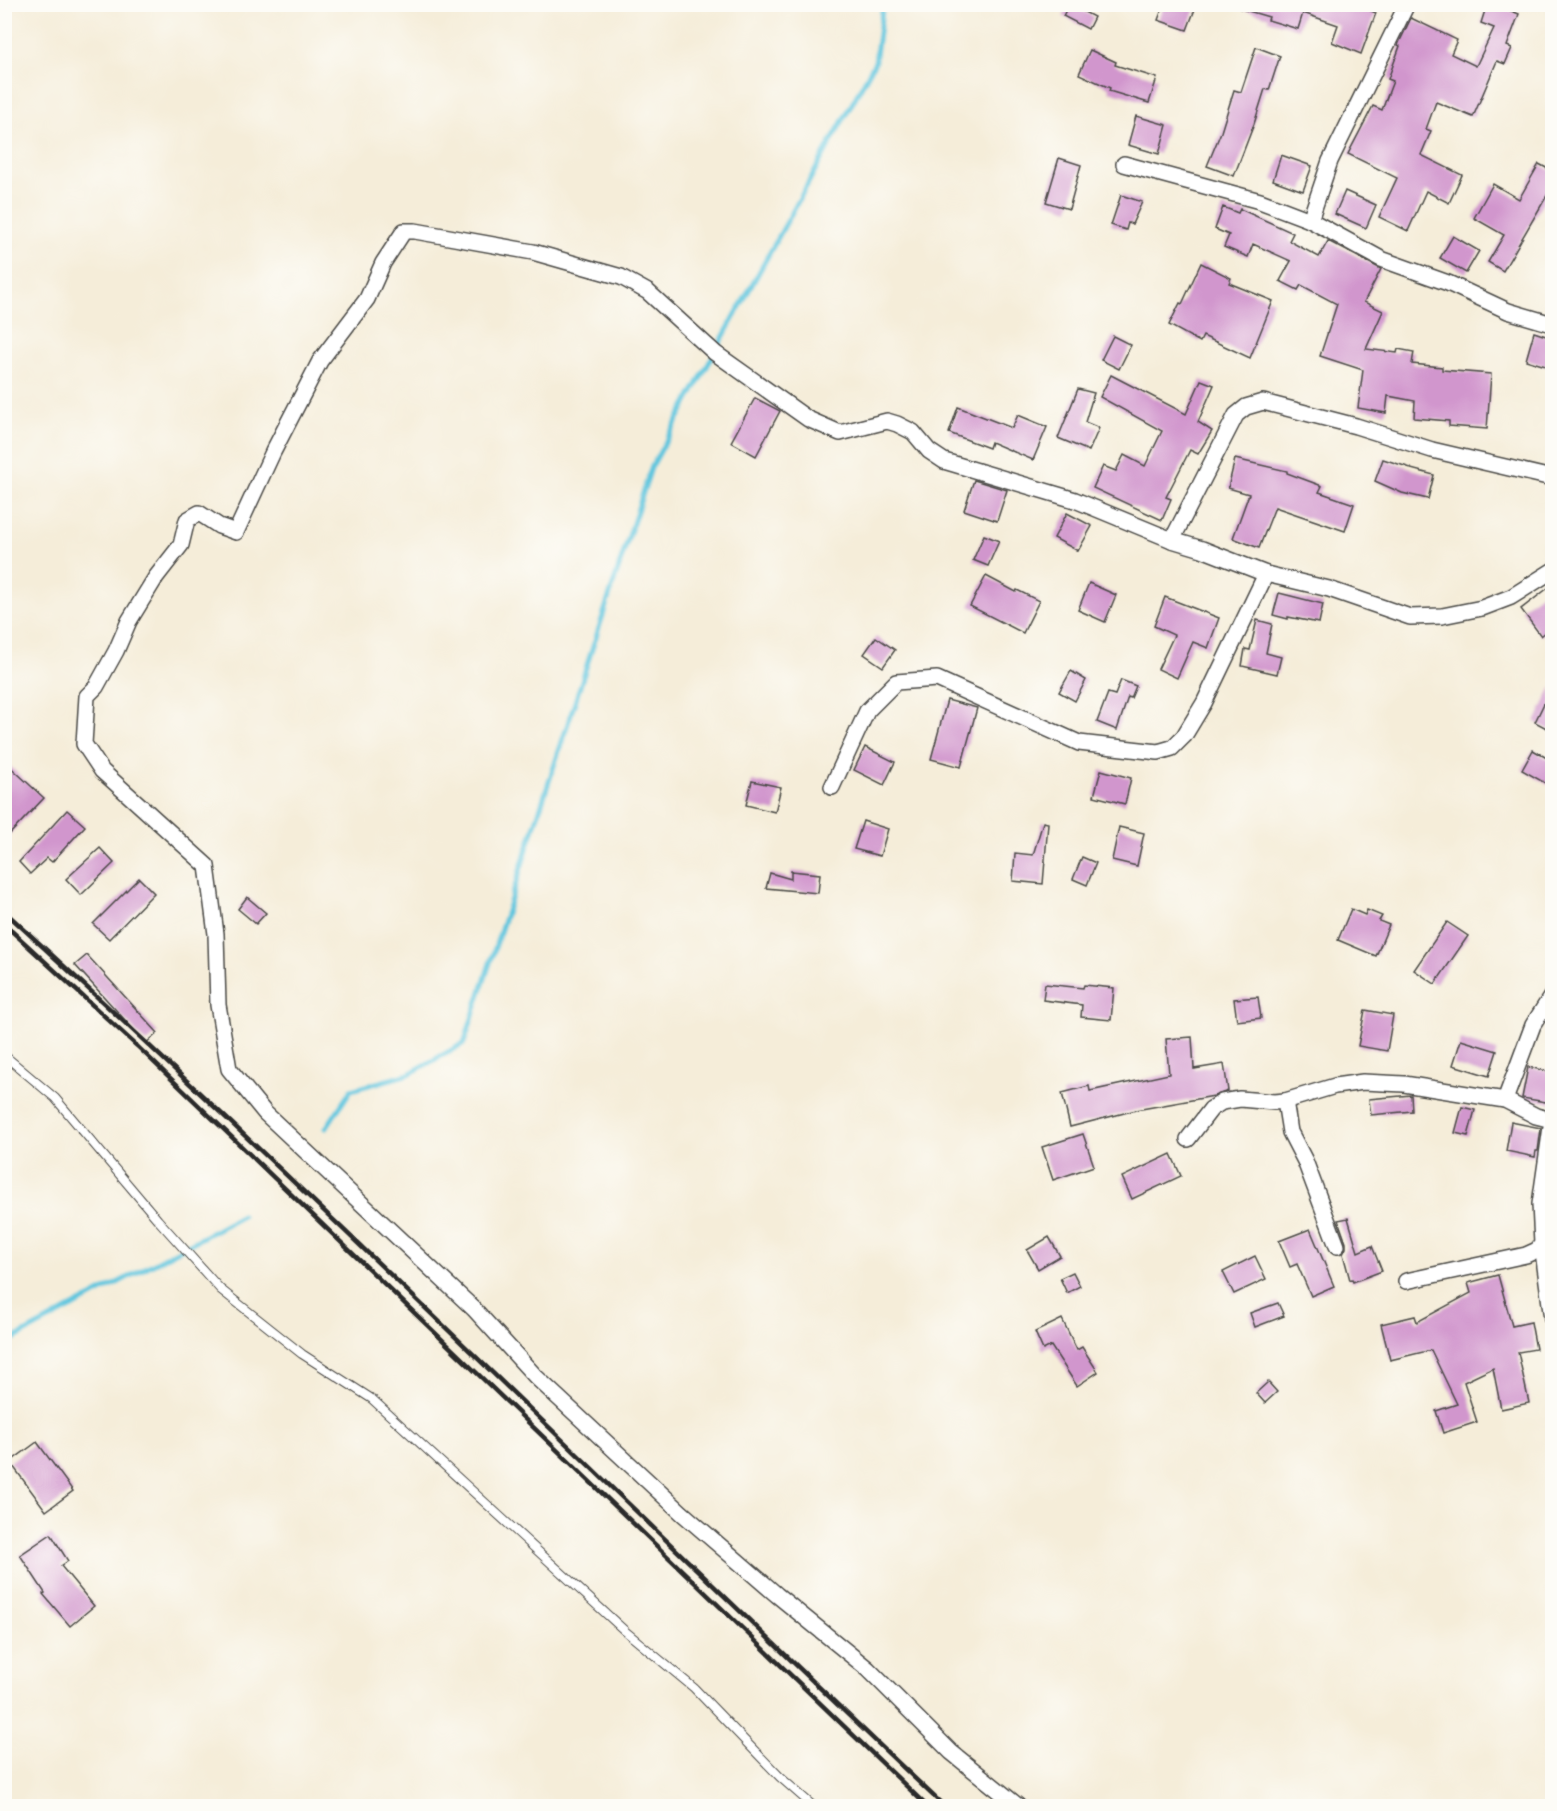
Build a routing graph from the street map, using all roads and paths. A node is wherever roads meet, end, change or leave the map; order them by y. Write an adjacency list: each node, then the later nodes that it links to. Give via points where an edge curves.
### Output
1 (1407, 4): 3 (street, via 1330,161)
2 (1124, 165): 3 (street, via 1260,201)
3 (1310, 220): 4 (street, via 1381,259 1448,283 1508,311)
4 (1552, 324)
5 (1552, 478): 6 (street, via 1432,450 1263,402 1246,407 1236,416)
6 (1172, 540): 8 (street); 21 (street, via 1075,500 944,460 929,451 914,432 897,424 886,421 840,433 808,419 714,353 648,292 621,277 533,252 404,231 383,263 367,299 320,361 236,532 199,513 187,520 181,545 156,577 96,687 87,696 84,744 102,771 207,866 216,934 218,1005 229,1069 265,1113 474,1309 536,1377 682,1513 868,1669 951,1752)
7 (1552, 571): 8 (street, via 1511,597 1482,608 1410,617 1329,589)
8 (1266, 574): 9 (street, via 1204,704 1172,748 1158,752 1079,743 937,680 896,682 867,711)
9 (832, 787)
10 (1552, 995): 12 (street, via 1533,1025)
11 (4, 1055): 20 (lane, via 55,1098 220,1289 302,1354 372,1400 625,1631 694,1688)
12 (1505, 1100): 13 (street, via 1404,1084 1363,1082); 14 (street)
13 (1285, 1101): 15 (street, via 1222,1102 1211,1108); 17 (street, via 1290,1132)
14 (1552, 1120): 16 (street, via 1539,1204)
15 (1188, 1139)
16 (1542, 1244): 18 (street, via 1526,1256); 19 (street)
17 (1336, 1246)
18 (1406, 1281)
19 (1552, 1319)
20 (813, 1806)
21 (1018, 1806)

